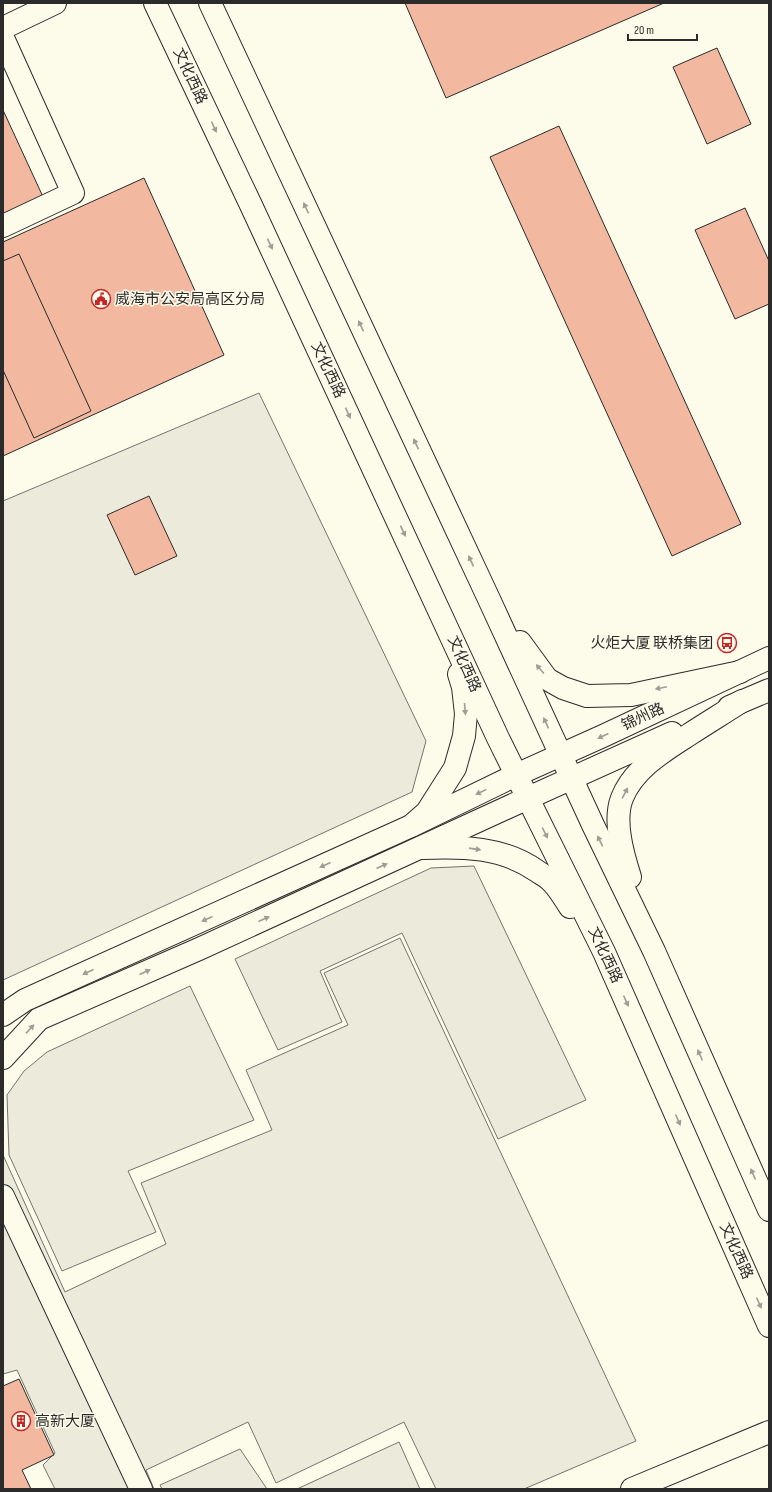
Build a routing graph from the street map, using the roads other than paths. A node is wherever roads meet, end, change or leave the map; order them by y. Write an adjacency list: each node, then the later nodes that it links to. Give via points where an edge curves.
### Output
1 (55, 3): 4 (main road)
2 (155, 3): 8 (main road, 文化西路, one-way to 8)
3 (210, 3): 7 (main road, one-way to 3)
4 (3, 28)
5 (3, 38): 6 (main road, via 73,193)
6 (3, 226)
7 (488, 597): 10 (main road, one-way to 7, via 630,695 587,696 563,688 547,679); 13 (main road, one-way to 7)
8 (443, 617): 14 (main road, 文化西路); 17 (main road, one-way to 17, via 463,687 466,714 464,736 455,768 427,812)
9 (769, 658): 10 (main road, 锦州路)
10 (740, 672): 13 (main road, 锦州路, one-way to 13)
11 (769, 690): 12 (main road, 锦州路)
12 (742, 701): 15 (main road, 锦州路); 19 (main road, one-way to 12, via 622,852 619,818 622,799 632,780 654,758)
13 (561, 755): 14 (main road, 锦州路); 15 (main road)
14 (516, 775): 16 (main road, 文化西路); 17 (main road, 锦州路, one-way to 17)
15 (571, 779): 16 (main road, 锦州路); 19 (main road, one-way to 15)
16 (528, 798): 18 (main road, 锦州路); 20 (main road, 文化西路, one-way to 20)
17 (411, 826): 21 (main road, 锦州路, one-way to 21, via 25,1000)
18 (422, 848): 20 (main road, one-way to 20, via 475,848 499,853 528,865 550,880); 22 (main road, 锦州路, one-way to 18, via 39,1019)
19 (654, 951): 24 (main road, one-way to 19)
20 (604, 952): 25 (main road, 文化西路, one-way to 25)
21 (3, 1015)
22 (3, 1058)
23 (3, 1196): 27 (main road)
24 (769, 1210)
25 (769, 1326)
26 (769, 1432): 28 (main road)
27 (141, 1489)
28 (632, 1489)

